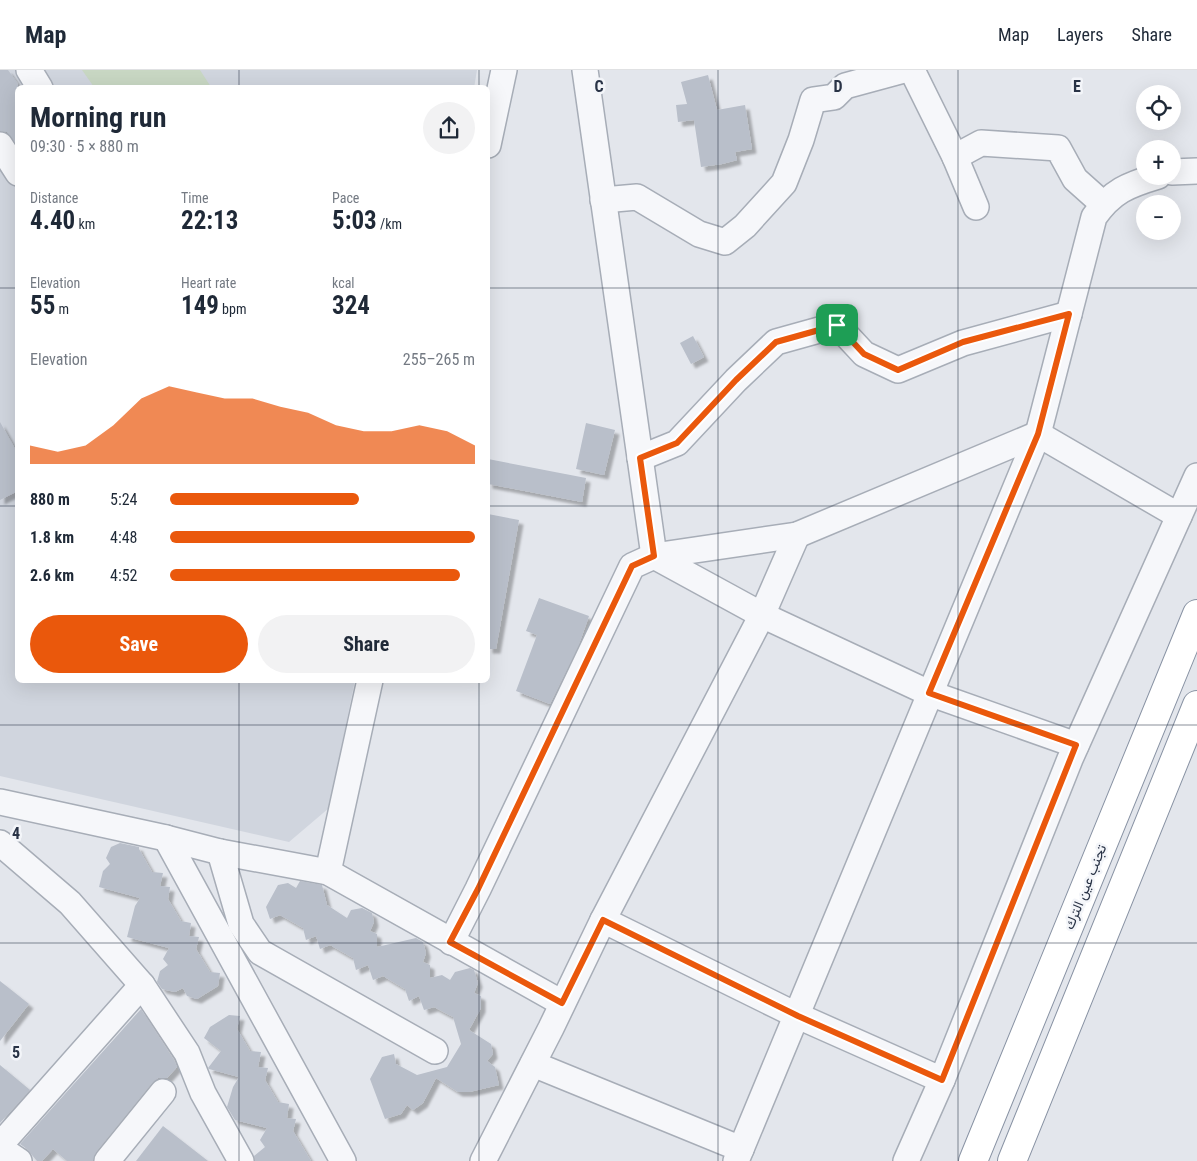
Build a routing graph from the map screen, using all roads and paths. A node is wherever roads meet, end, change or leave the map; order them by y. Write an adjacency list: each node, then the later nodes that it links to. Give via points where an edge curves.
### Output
1 (29, 70): 7 (street)
2 (504, 70): 8 (street)
3 (584, 70): 15 (street)
4 (904, 70): 6 (street)
5 (912, 70): 10 (street)
6 (845, 78): 15 (street, via 834,97 813,100 784,183 746,226 725,242 699,234 636,197)
7 (38, 85)
8 (490, 136)
9 (0, 146): 11 (street)
10 (955, 157): 16 (street, via 981,144 1058,148 1075,179); 17 (street)
11 (15, 168)
12 (1197, 171): 13 (street)
13 (1181, 172)
14 (1136, 183): 16 (street)
15 (603, 200): 20 (street)
16 (1103, 204): 18 (street, via 1094,217)
17 (976, 208)
18 (1069, 314): 19 (street); 20 (street, via 963,342 898,370 864,354 837,325 776,342 677,443)
19 (1038, 434): 22 (street); 23 (street); 28 (street)
20 (640, 458): 24 (street)
21 (1197, 476): 22 (street)
22 (1178, 516): 30 (street)
23 (797, 535): 24 (street); 26 (street)
24 (654, 556): 26 (street); 37 (street, via 632,566)
25 (1197, 614): 53 (highway, تجنب عين الترك)
26 (762, 615): 28 (street); 36 (street)
27 (369, 683): 35 (street)
28 (929, 693): 30 (street); 40 (street)
29 (1197, 705): 54 (highway)
30 (1076, 745): 43 (street)
31 (0, 802): 32 (street)
32 (166, 838): 34 (street); 50 (street)
33 (0, 843): 38 (street, via 70,903)
34 (220, 852): 35 (street); 41 (street, via 241,924 260,952)
35 (328, 872): 37 (street)
36 (603, 920): 39 (street); 40 (street)
37 (450, 942): 39 (street)
38 (142, 985): 45 (street); 49 (street, via 186,1054 203,1093)
39 (562, 1003): 42 (street)
40 (798, 1016): 43 (street); 46 (street)
41 (435, 1051)
42 (533, 1064): 46 (street); 51 (street)
43 (942, 1080): 52 (street)
44 (164, 1092): 48 (street)
45 (0, 1147): 47 (street)
46 (739, 1155)
47 (19, 1161)
48 (107, 1161)
49 (241, 1161)
50 (343, 1161)
51 (483, 1161)
52 (906, 1161)
53 (973, 1161)
54 (1012, 1161)

